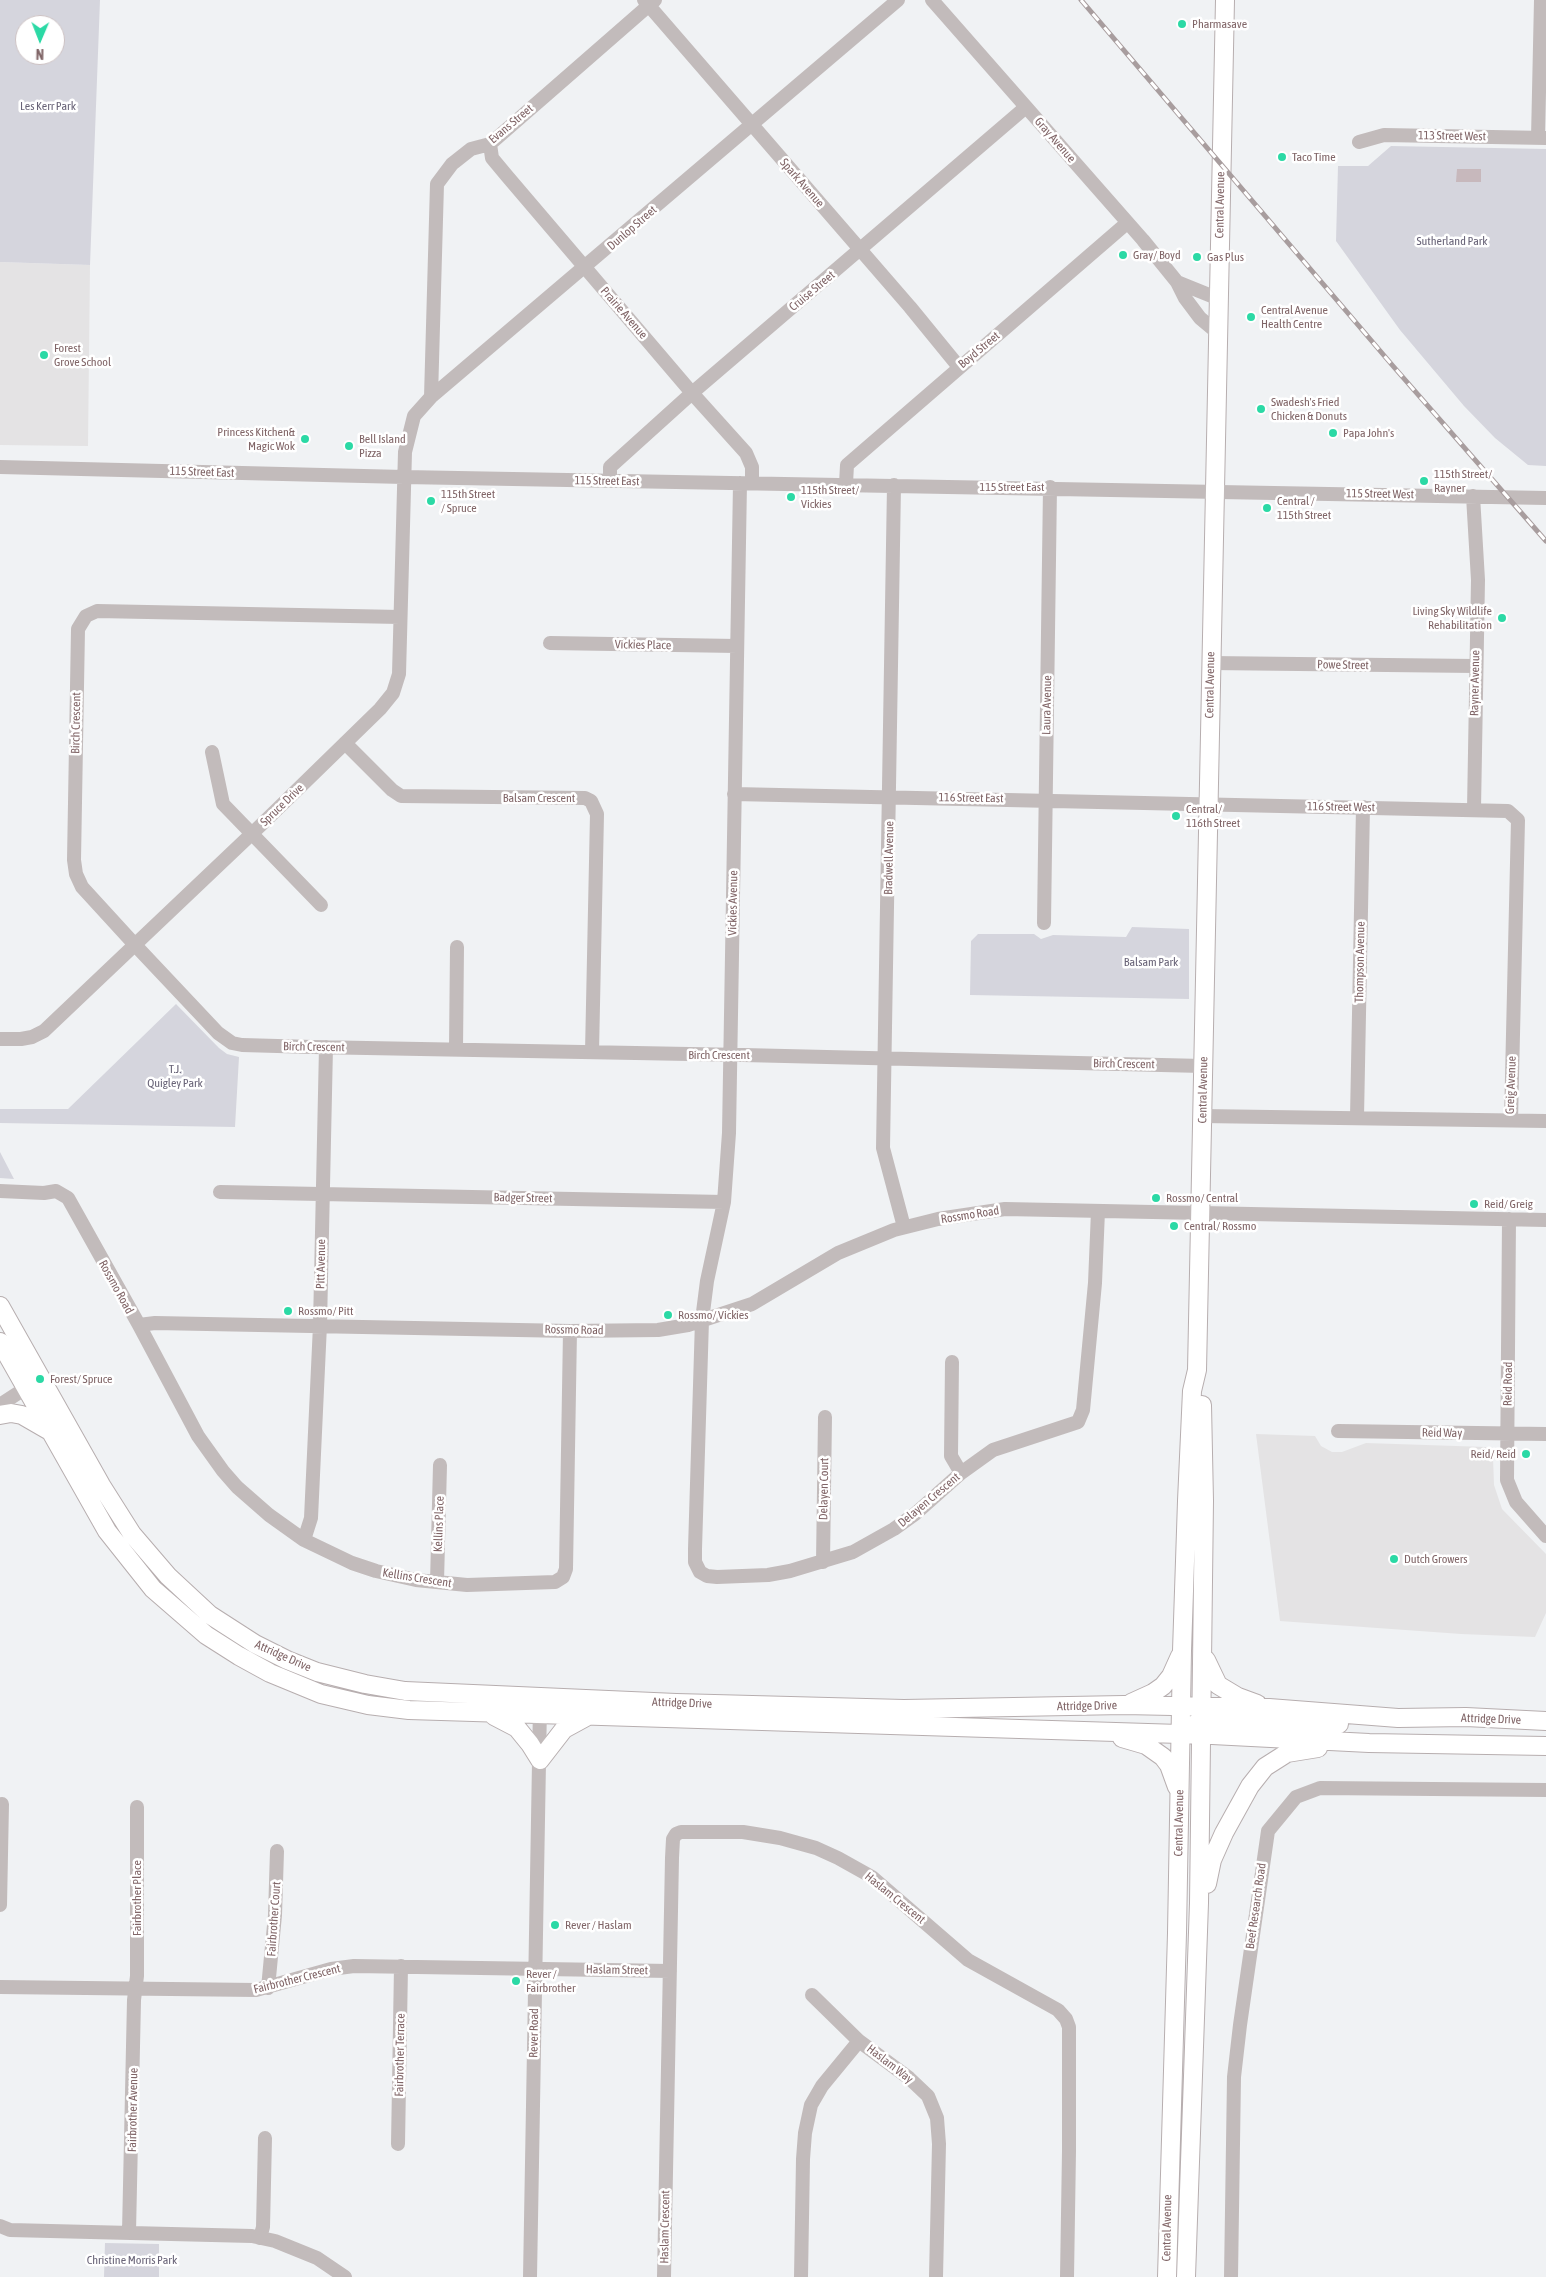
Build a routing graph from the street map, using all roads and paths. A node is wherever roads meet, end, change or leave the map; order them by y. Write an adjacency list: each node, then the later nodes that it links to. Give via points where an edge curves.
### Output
1 (898, 0): 7 (street, Dunlop Street)
2 (932, 0): 6 (street, Gray Avenue)
3 (1225, 0): 15 (main road, Central Avenue)
4 (1541, 0): 8 (street)
5 (649, 2): 7 (street, Spark Avenue); 10 (street, Evans Street)
6 (1026, 108): 11 (street, Gray Avenue); 12 (street, Cruise Street)
7 (751, 125): 12 (street, Spark Avenue); 13 (street, Dunlop Street)
8 (1542, 138): 9 (street, 113 Street West, via 1384,135)
9 (1359, 142)
10 (490, 144): 13 (street, Prairie Avenue, via 492,158); 19 (street, Evans Street, via 471,150 452,164 437,184)
11 (1127, 223): 14 (street, Gray Avenue); 17 (street, Boyd Street)
12 (860, 250): 17 (street, Spark Avenue); 18 (street, Cruise Street)
13 (585, 268): 18 (street, Prairie Avenue); 19 (street, Dunlop Street)
14 (1177, 282): 15 (street, Gray Avenue); 16 (street, Gray Avenue, via 1200,318)
15 (1219, 299): 16 (main road, Central Avenue)
16 (1218, 332): 27 (main road, Central Avenue)
17 (959, 367): 24 (street, Boyd Street, via 847,465)
18 (692, 393): 22 (street, Cruise Street, via 610,467); 23 (street, Prairie Avenue, via 746,453 752,467)
19 (431, 398): 21 (street, Dunlop Street, via 414,416 405,452)
20 (0, 467): 21 (street, 115 Street East)
21 (404, 477): 22 (street, 115 Street East); 30 (street, Spruce Drive)
22 (610, 481): 23 (street, 115 Street East)
23 (746, 483): 24 (street, 115 Street East); 32 (street, Vickies Avenue)
24 (846, 484): 25 (street, 115 Street East)
25 (894, 485): 26 (street, 115 Street East); 38 (street, Bradwell Avenue)
26 (1050, 487): 27 (street, 115 Street East); 39 (street, Laura Avenue)
27 (1214, 490): 28 (street, 115 Street West); 33 (main road, Central Avenue)
28 (1473, 496): 29 (street, 115 Street West); 34 (street, Rayner Avenue, via 1478,580)
29 (1546, 498)
30 (400, 617): 35 (street, Spruce Drive, via 399,674 393,693); 46 (street, Birch Crescent, via 110,610 97,611 81,622 78,629 74,867 82,887)
31 (550, 643): 32 (street, Vickies Place)
32 (737, 646): 37 (street, Vickies Avenue)
33 (1210, 663): 34 (street, Powe Street); 40 (main road, Central Avenue)
34 (1475, 666): 42 (street, Rayner Avenue)
35 (345, 743): 43 (street, Spruce Drive); 51 (street, Balsam Crescent, via 401,796 585,798 591,801 598,814)
36 (212, 752): 43 (street, via 223,804)
37 (734, 794): 38 (street, 116 Street East); 52 (street, Vickies Avenue)
38 (890, 797): 39 (street, 116 Street East); 53 (street, Bradwell Avenue)
39 (1045, 799): 40 (street, 116 Street East); 45 (street, Laura Avenue)
40 (1207, 805): 41 (street, 116 Street West); 54 (main road, Central Avenue)
41 (1363, 807): 42 (street, 116 Street West); 56 (street, Thompson Avenue)
42 (1474, 809): 57 (street, Greig Avenue, via 1508,811 1518,820)
43 (252, 833): 44 (street); 46 (street, Spruce Drive)
44 (321, 906)
45 (1044, 923)
46 (136, 946): 48 (street, Spruce Drive, via 44,1031 32,1037); 49 (street, Birch Crescent, via 218,1033 232,1043 242,1046)
47 (457, 947): 50 (street)
48 (0, 1039)
49 (326, 1047): 50 (street, Birch Crescent); 61 (street, Pitt Avenue)
50 (456, 1049): 51 (street, Birch Crescent)
51 (592, 1052): 52 (street, Birch Crescent)
52 (731, 1054): 53 (street, Birch Crescent); 62 (street, Vickies Avenue)
53 (886, 1058): 54 (street, Birch Crescent); 67 (street, Bradwell Avenue, via 884,1148)
54 (1203, 1066): 55 (main road, Central Avenue)
55 (1202, 1116): 56 (street, Greig Avenue); 64 (main road, Central Avenue)
56 (1357, 1117): 57 (street, Greig Avenue)
57 (1511, 1120): 58 (street)
58 (1546, 1121)
59 (0, 1191): 70 (street, Rossmo Road, via 56,1191 68,1198)
60 (220, 1192): 61 (street, Badger Street)
61 (322, 1193): 62 (street, Badger Street); 71 (street, Pitt Avenue)
62 (724, 1202): 69 (street, Vickies Avenue)
63 (1098, 1211): 64 (street, Rossmo Road); 67 (street, Rossmo Road, via 1005,1209); 86 (street, Delayen Crescent, via 1083,1410 1078,1422 993,1450)
64 (1200, 1212): 65 (street); 75 (main road, Central Avenue)
65 (1509, 1218): 66 (street); 83 (street, Reid Road)
66 (1546, 1220)
67 (904, 1227): 69 (street, Rossmo Road, via 838,1253 752,1304)
68 (0, 1306): 76 (main road, Attridge Drive)
69 (702, 1320): 72 (street, Rossmo Road, via 658,1330); 89 (street, Delayen Crescent, via 697,1567 707,1576 743,1576 790,1571)
70 (139, 1325): 71 (street, Rossmo Road); 88 (street, Kellins Crescent, via 198,1436 223,1470 257,1505)
71 (320, 1325): 72 (street, Rossmo Road); 88 (street, Pitt Avenue, via 311,1518)
72 (570, 1331): 90 (street, Kellins Crescent, via 566,1569 563,1577 555,1582 542,1583 474,1585)
73 (0, 1342): 77 (main road, Attridge Drive)
74 (952, 1362): 86 (street, via 950,1456)
75 (1197, 1370): 91 (main road, Central Avenue, via 1192,1391); 92 (main road, Central Avenue, via 1202,1393)
76 (40, 1379): 77 (street); 94 (main road, Attridge Drive, via 132,1534 168,1576 210,1615 232,1630 287,1660 317,1672 365,1684)
77 (24, 1388): 78 (street); 81 (main road, Attridge Drive)
78 (0, 1405)
79 (0, 1415): 81 (main road, via 22,1415)
80 (825, 1417): 89 (street, Delayen Court)
81 (48, 1430): 97 (main road, Attridge Drive, via 106,1530 153,1589 206,1635 270,1673 321,1694 409,1710)
82 (1338, 1431): 83 (street, Reid Way)
83 (1507, 1433): 84 (street, Reid Way); 87 (street, Reid Road, via 1507,1480 1512,1495)
84 (1546, 1434)
85 (440, 1465): 90 (street, Kellins Place)
86 (962, 1474): 89 (street, Delayen Crescent, via 894,1529 854,1552)
87 (1546, 1536)
88 (304, 1540): 90 (street, Kellins Crescent, via 344,1560 376,1571)
89 (823, 1562)
90 (437, 1582)
91 (1182, 1651): 93 (main road, via 1163,1686); 95 (main road, Central Avenue)
92 (1202, 1652): 96 (main road, via 1218,1685 1238,1697); 100 (main road, Central Avenue)
93 (1124, 1705): 94 (main road, Attridge Drive, via 904,1709); 95 (main road, Attridge Drive)
94 (540, 1707): 97 (main road, Attridge Drive); 98 (main road, Attridge Drive); 106 (street, Rever Road)
95 (1182, 1707): 100 (main road, Attridge Drive); 103 (main road, Central Avenue)
96 (1269, 1708): 99 (main road, Attridge Drive); 100 (main road, Attridge Drive)
97 (486, 1714): 106 (main road, via 517,1728)
98 (587, 1717): 102 (main road, Attridge Drive); 106 (main road, via 564,1729)
99 (1398, 1718): 100 (main road, via 1360,1724); 101 (main road, Attridge Drive)
100 (1201, 1721): 103 (main road, Attridge Drive); 104 (main road, Attridge Drive); 112 (main road, Central Avenue)
101 (1546, 1721)
102 (1098, 1732): 103 (main road, Attridge Drive); 108 (main road, via 1146,1745 1155,1751 1169,1766)
103 (1181, 1734): 108 (main road, Central Avenue)
104 (1369, 1743): 105 (main road, Attridge Drive); 112 (main road, via 1287,1753 1265,1767 1250,1786 1218,1847)
105 (1546, 1746)
106 (540, 1760): 115 (street, Rever Road)
107 (1546, 1790): 135 (street, Beef Research Road, via 1320,1788 1296,1797 1268,1831 1234,2077)
108 (1180, 1797): 133 (main road, Central Avenue)
109 (2, 1804): 113 (street)
110 (137, 1806): 119 (street, Fairbrother Place)
111 (277, 1850): 118 (street, Fairbrother Court)
112 (1199, 1903): 134 (main road, Central Avenue)
113 (0, 1905)
114 (401, 1966): 115 (street, Fairbrother Crescent); 118 (street, Fairbrother Crescent, via 331,1969); 123 (street, Fairbrother Terrace)
115 (535, 1968): 116 (street, Haslam Street); 128 (street, Rever Road)
116 (670, 1971): 129 (street, Haslam Crescent); 132 (street, Haslam Crescent, via 672,1858 676,1834 743,1832 816,1848 872,1877 968,1960 1058,2010 1069,2027)
117 (0, 1987): 119 (street, Fairbrother Crescent)
118 (268, 1988): 119 (street, Fairbrother Crescent)
119 (136, 1989): 125 (street, Fairbrother Avenue)
120 (812, 1995): 121 (street)
121 (859, 2040): 130 (street, Haslam Way, via 811,2105 803,2159); 131 (street, Haslam Way, via 928,2096 937,2118)
122 (265, 2138): 126 (street)
123 (398, 2144)
124 (0, 2226): 125 (street, via 10,2230)
125 (129, 2232): 126 (street)
126 (260, 2238): 127 (street, via 317,2258)
127 (345, 2277)
128 (530, 2277)
129 (664, 2277)
130 (801, 2277)
131 (936, 2277)
132 (1067, 2277)
133 (1167, 2277)
134 (1186, 2277)
135 (1231, 2277)

